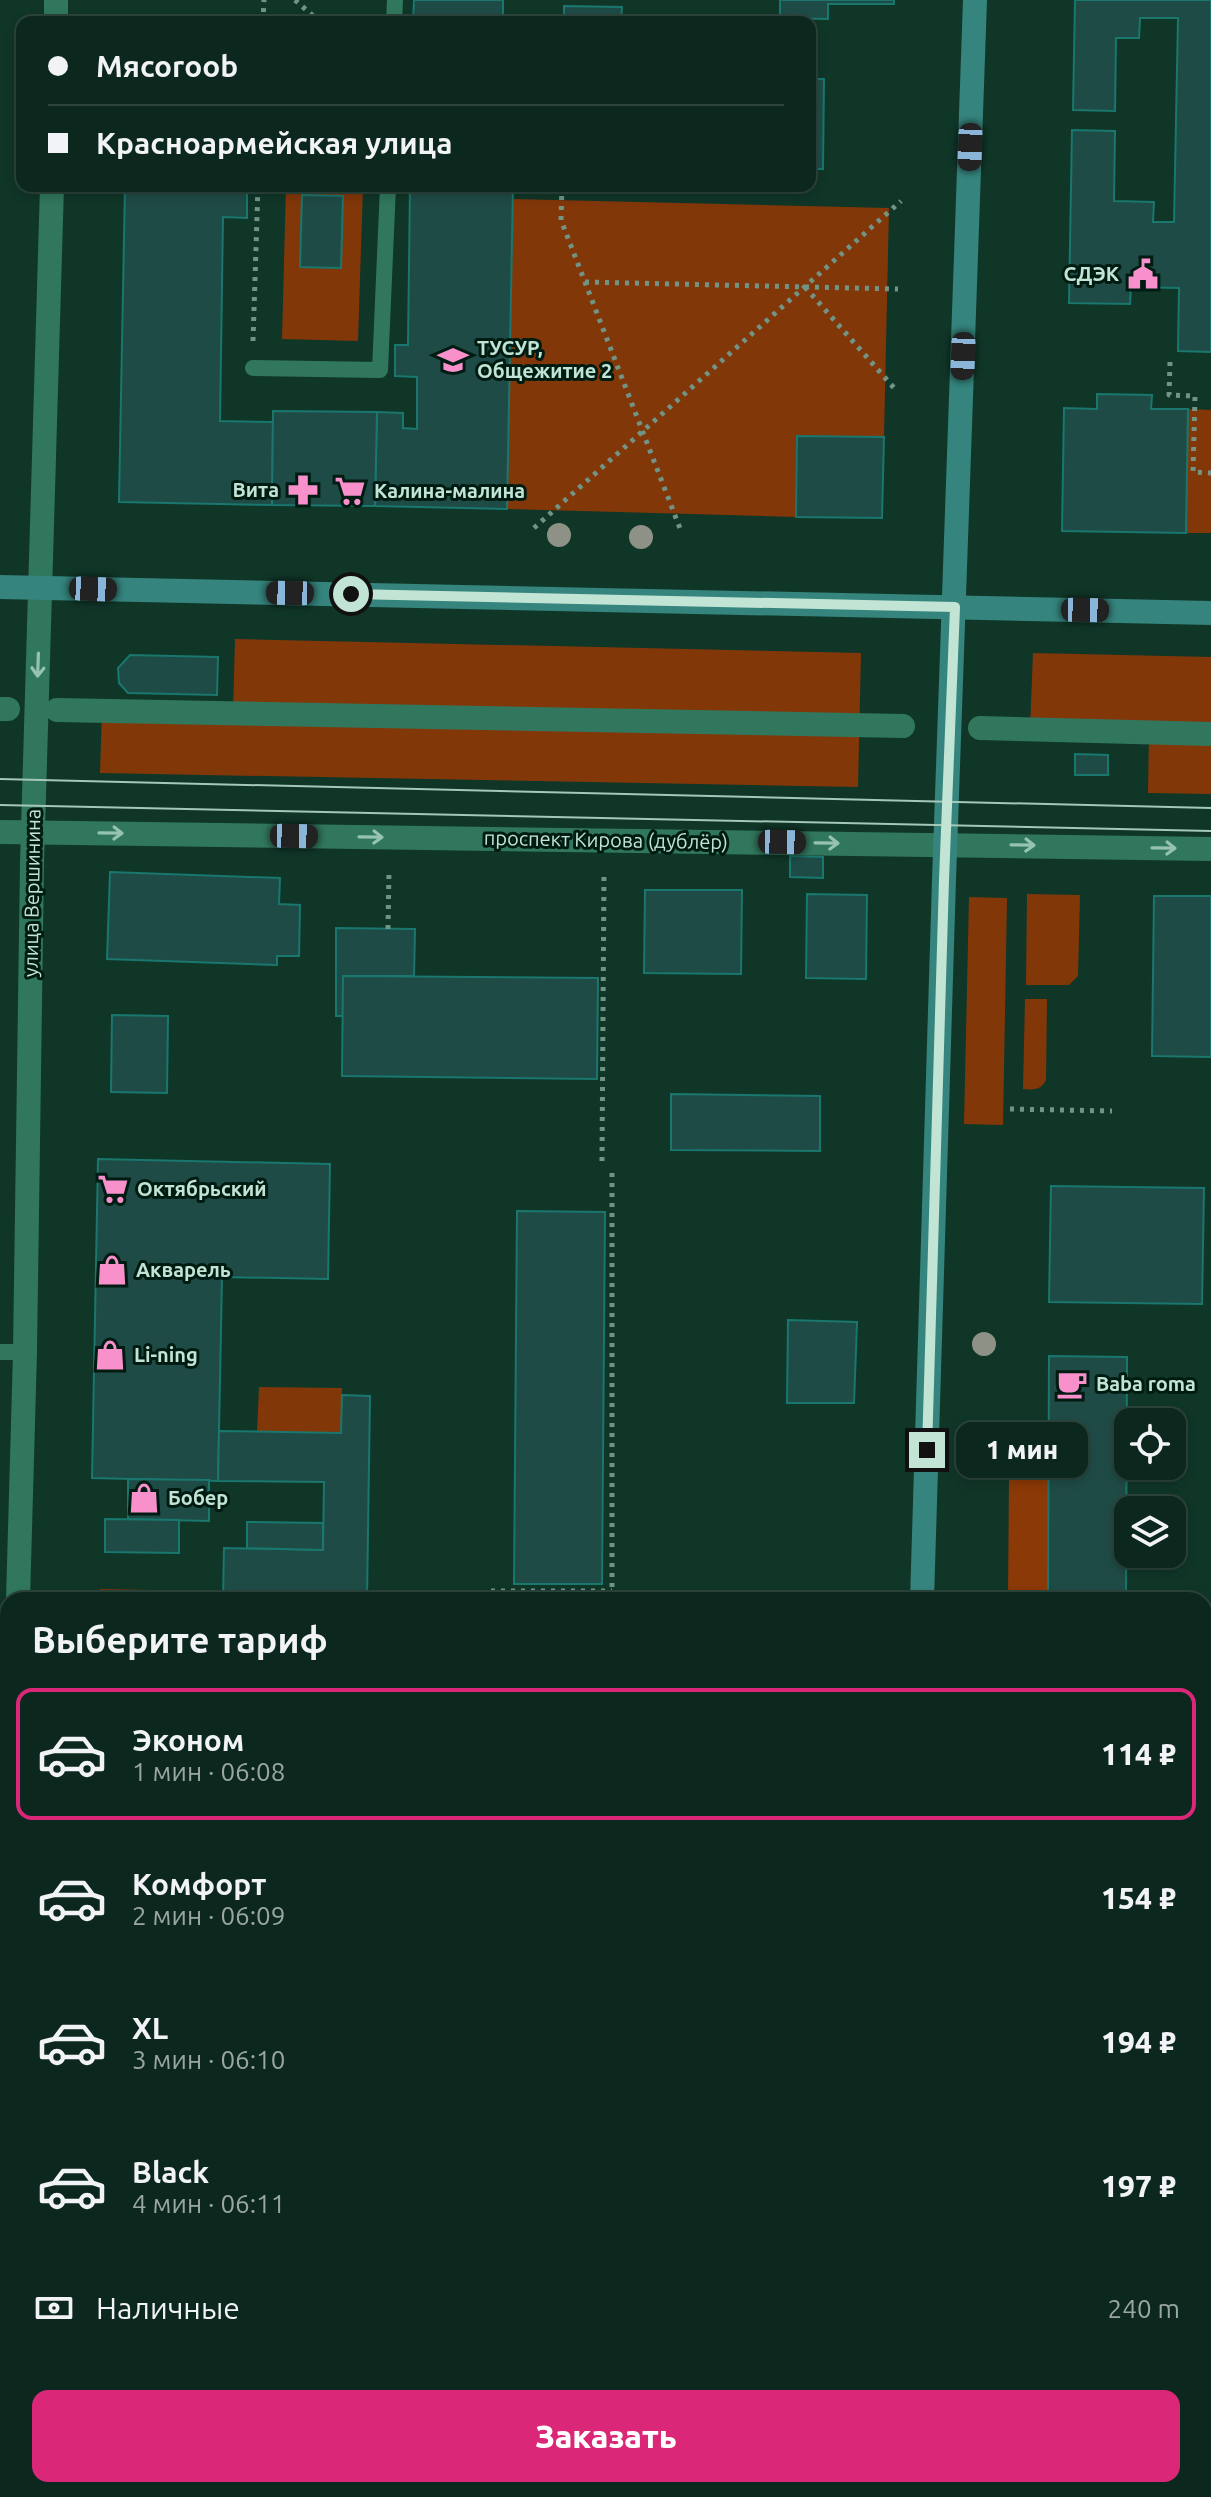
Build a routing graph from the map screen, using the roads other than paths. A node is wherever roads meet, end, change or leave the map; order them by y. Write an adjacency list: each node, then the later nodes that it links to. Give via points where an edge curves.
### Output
1 (975, 0): 7 (main road)
2 (52, 192): 6 (street, улица Вершинина)
3 (388, 192): 4 (lane, via 380,370)
4 (253, 368)
5 (0, 587): 6 (main road)
6 (40, 587): 7 (main road); 14 (street, улица Вершинина, one-way to 14)
7 (955, 607): 8 (main road); 15 (main road)
8 (1211, 613)
9 (57, 710): 10 (street)
10 (903, 726)
11 (980, 728): 12 (street)
12 (1211, 734)
13 (0, 832): 14 (street, проспект Кирова (дублёр))
14 (33, 833): 15 (street, проспект Кирова (дублёр), one-way to 15); 18 (street, улица Вершинина)
15 (945, 844): 16 (street, проспект Кирова (дублёр), one-way to 16); 20 (main road)
16 (1211, 849)
17 (0, 1352): 18 (lane)
18 (25, 1352): 19 (street, улица Вершинина)
19 (18, 1592)
20 (922, 1592)

